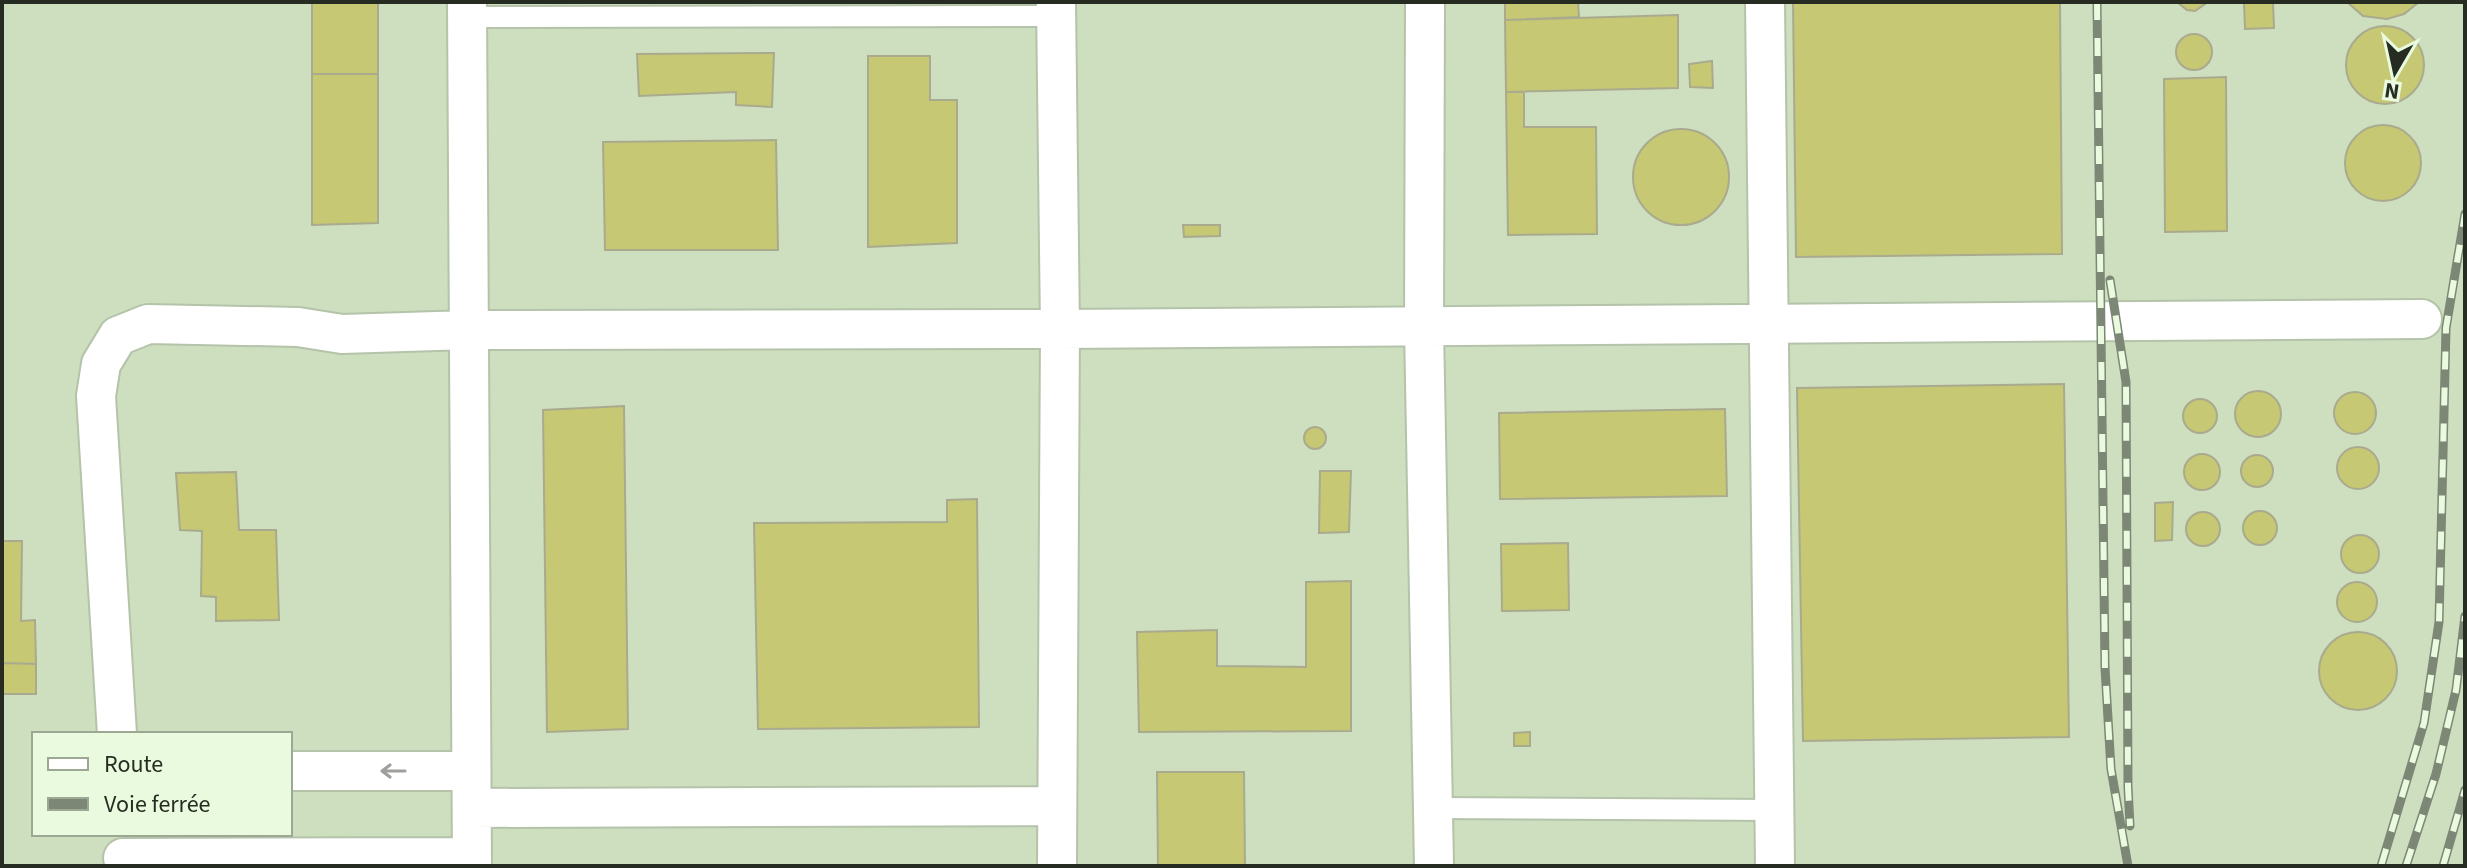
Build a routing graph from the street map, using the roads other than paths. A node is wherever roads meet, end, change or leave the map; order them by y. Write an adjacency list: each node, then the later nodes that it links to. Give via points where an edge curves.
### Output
1 (1425, 2): 7 (street)
2 (1765, 2): 6 (street)
3 (467, 9): 4 (lane); 9 (street)
4 (1056, 9): 8 (street)
5 (2422, 319): 6 (street)
6 (1769, 324): 7 (street); 15 (street)
7 (1424, 327): 8 (street); 14 (street)
8 (1060, 329): 9 (street); 13 (street)
9 (468, 330): 10 (street, via 342,334 298,327 148,324 118,336 101,364 96,396); 12 (street)
10 (117, 732)
11 (292, 771): 12 (street, one-way to 11)
12 (472, 790): 13 (street); 17 (street)
13 (1056, 806): 18 (street)
14 (1433, 808): 15 (lane); 19 (street)
15 (1774, 810): 20 (street)
16 (122, 853): 17 (street)
17 (472, 861)
18 (1057, 866)
19 (1434, 866)
20 (1775, 866)

